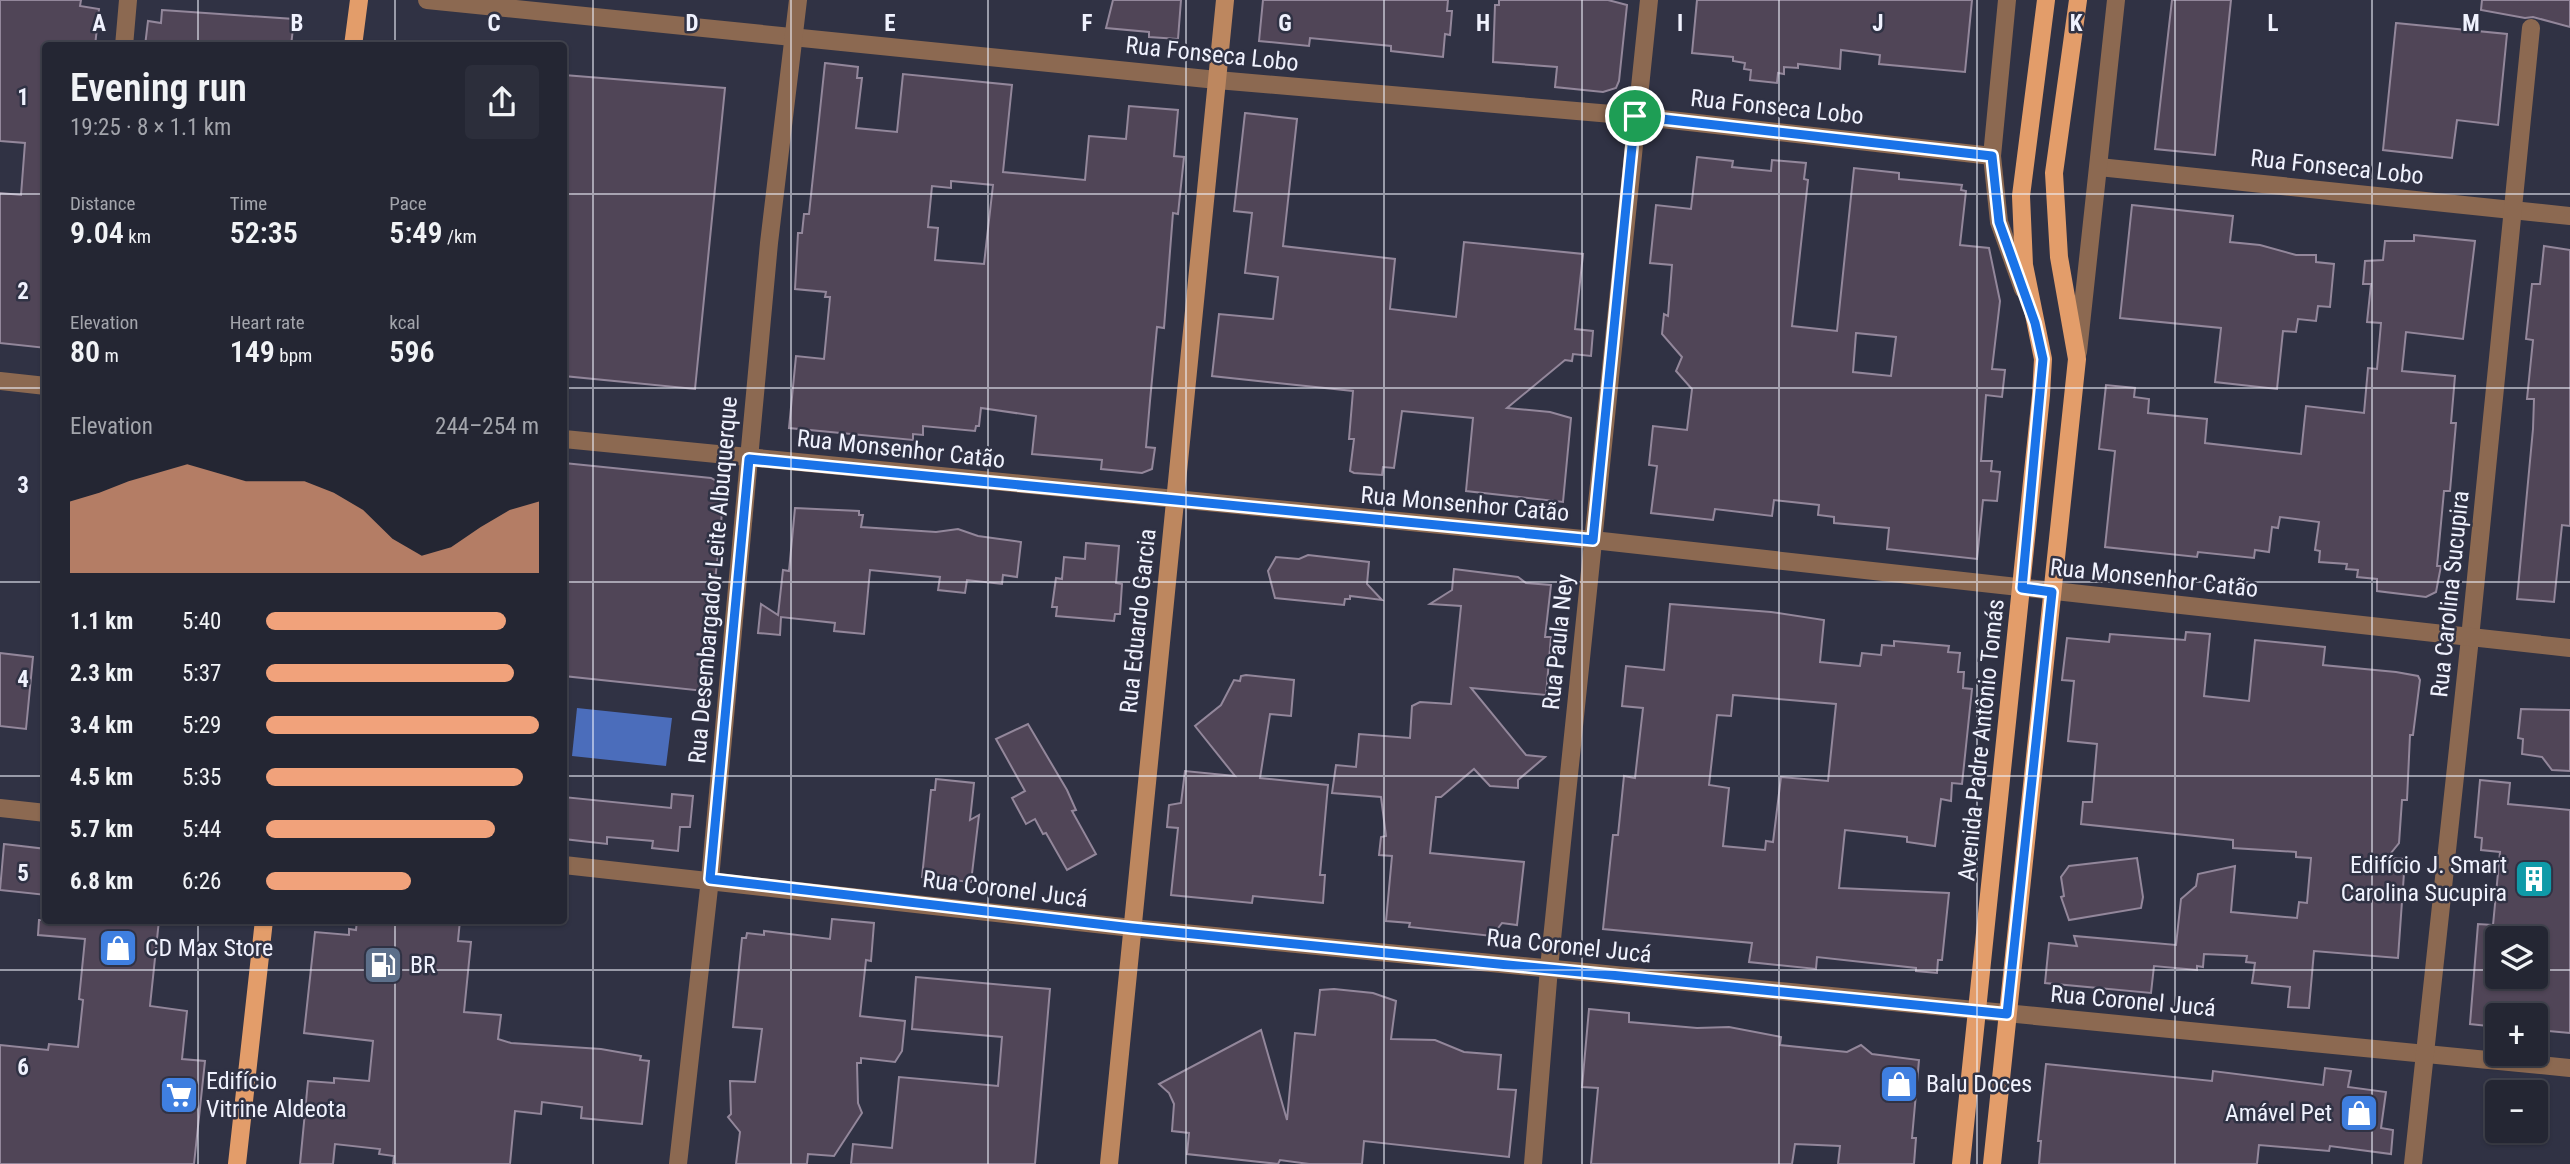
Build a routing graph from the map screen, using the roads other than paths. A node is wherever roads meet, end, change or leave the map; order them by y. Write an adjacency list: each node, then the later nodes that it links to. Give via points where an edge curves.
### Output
1 (128, 0): 13 (street)
2 (359, 0): 14 (main road)
3 (427, 0): 12 (street, Rua Fonseca Lobo)
4 (797, 0): 12 (street, Rua Desembargador Leite Albuquerque)
5 (1225, 0): 15 (main road, Rua Eduardo Garcia)
6 (1649, 0): 16 (street, Rua Paula Ney)
7 (2007, 0): 17 (street, Avenida Padre Antônio Tomás)
8 (2046, 0): 21 (main road, Avenida Padre Antônio Tomás, via 2021,197 2024,265)
9 (2078, 0): 22 (main road, via 2054,173 2059,257)
10 (2116, 0): 18 (street)
11 (2531, 28): 19 (street, Rua Carolina Sucupira)
12 (794, 35): 15 (street, Rua Fonseca Lobo); 26 (street, Rua Desembargador Leite Albuquerque)
13 (124, 42)
14 (354, 42)
15 (1217, 80): 16 (street, Rua Fonseca Lobo); 27 (main road, Rua Eduardo Garcia)
16 (1635, 116): 17 (street, Rua Fonseca Lobo); 28 (street, Rua Paula Ney)
17 (1992, 156): 21 (street, Avenida Padre Antônio Tomás, via 1999,222)
18 (2099, 167): 19 (street, Rua Fonseca Lobo); 22 (street)
19 (2513, 209): 20 (street, Rua Fonseca Lobo); 31 (street, Rua Carolina Sucupira)
20 (2570, 216)
21 (2035, 323): 29 (main road, Avenida Padre Antônio Tomás, via 2043,359)
22 (2077, 359): 30 (main road)
23 (0, 382): 24 (street)
24 (42, 386)
25 (567, 439): 26 (street, Rua Monsenhor Catão)
26 (749, 459): 27 (street, Rua Monsenhor Catão); 36 (street, Rua Desembargador Leite Albuquerque)
27 (1175, 501): 28 (street, Rua Monsenhor Catão); 38 (main road, Rua Eduardo Garcia)
28 (1593, 540): 29 (street, Rua Monsenhor Catão); 39 (street, Rua Paula Ney)
29 (2022, 588): 30 (street, Rua Monsenhor Catão); 40 (main road, Avenida Padre Antônio Tomás)
30 (2052, 592): 31 (street, Rua Monsenhor Catão); 41 (main road)
31 (2470, 638): 32 (street, Rua Monsenhor Catão); 42 (street, Rua Carolina Sucupira)
32 (2570, 648)
33 (0, 808): 34 (street)
34 (42, 813)
35 (567, 865): 36 (street, Rua Coronel Jucá)
36 (710, 879): 38 (street, Rua Coronel Jucá); 45 (street, Rua Desembargador Leite Albuquerque)
37 (264, 924): 44 (main road)
38 (1132, 928): 39 (street, Rua Coronel Jucá); 46 (main road, Rua Eduardo Garcia)
39 (1549, 968): 40 (street, Rua Coronel Jucá); 47 (street, Rua Paula Ney)
40 (1976, 1011): 41 (street, Rua Coronel Jucá); 48 (main road, Avenida Padre Antônio Tomás)
41 (2007, 1014): 42 (street, Rua Coronel Jucá); 49 (main road)
42 (2425, 1052): 43 (street, Rua Coronel Jucá); 50 (street, Rua Carolina Sucupira)
43 (2570, 1068)
44 (237, 1164)
45 (678, 1164)
46 (1109, 1164)
47 (1533, 1164)
48 (1961, 1164)
49 (1992, 1164)
50 (2413, 1164)

